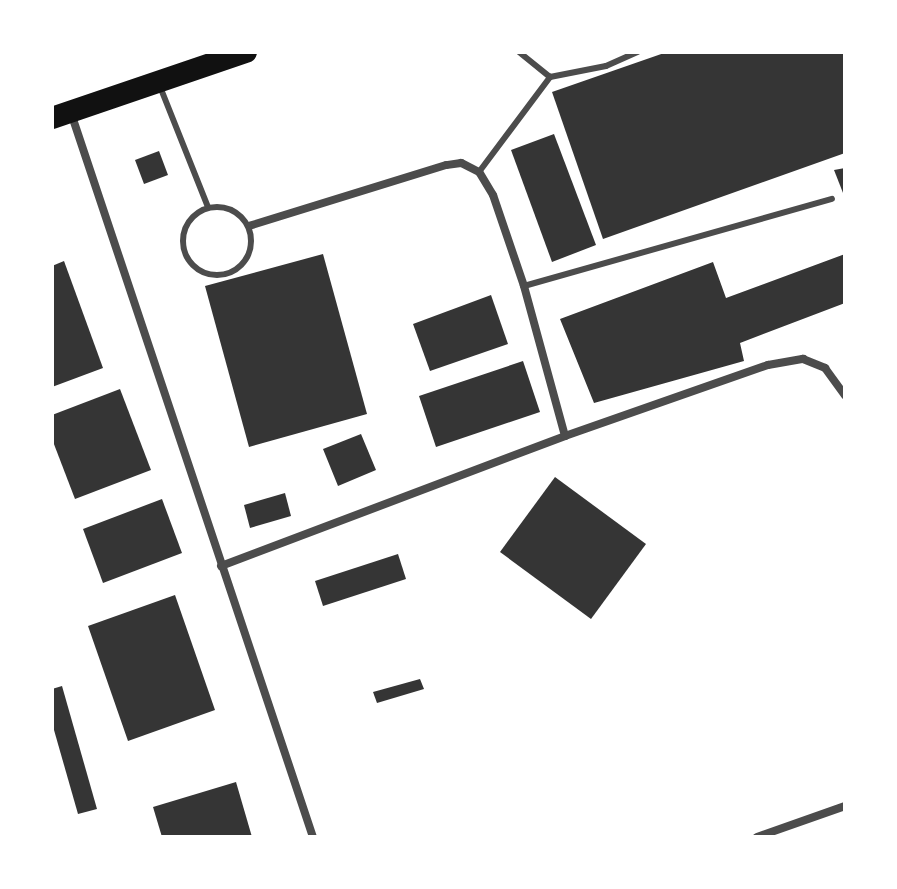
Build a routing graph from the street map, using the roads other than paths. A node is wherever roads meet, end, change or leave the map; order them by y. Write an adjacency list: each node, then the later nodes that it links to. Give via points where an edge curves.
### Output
1 (246, 52): 5 (highway)
2 (519, 52): 4 (lane)
3 (638, 52): 4 (lane, via 606,66)
4 (550, 77): 7 (lane)
5 (159, 83): 6 (highway); 9 (lane)
6 (61, 114): 14 (street)
7 (479, 172): 10 (street, via 461,163 446,165); 11 (street, via 493,195)
8 (832, 199): 11 (lane)
9 (208, 207): 10 (lane, via 232,210); 10 (lane, via 189,221 183,244 192,266 202,273 226,275 246,261 252,238)
10 (249, 226)
11 (524, 286): 13 (street)
12 (845, 396): 13 (street, via 825,368 803,359 768,365)
13 (565, 436): 14 (street)
14 (221, 566): 16 (street)
15 (845, 806): 17 (street)
16 (313, 837)
17 (757, 837)

